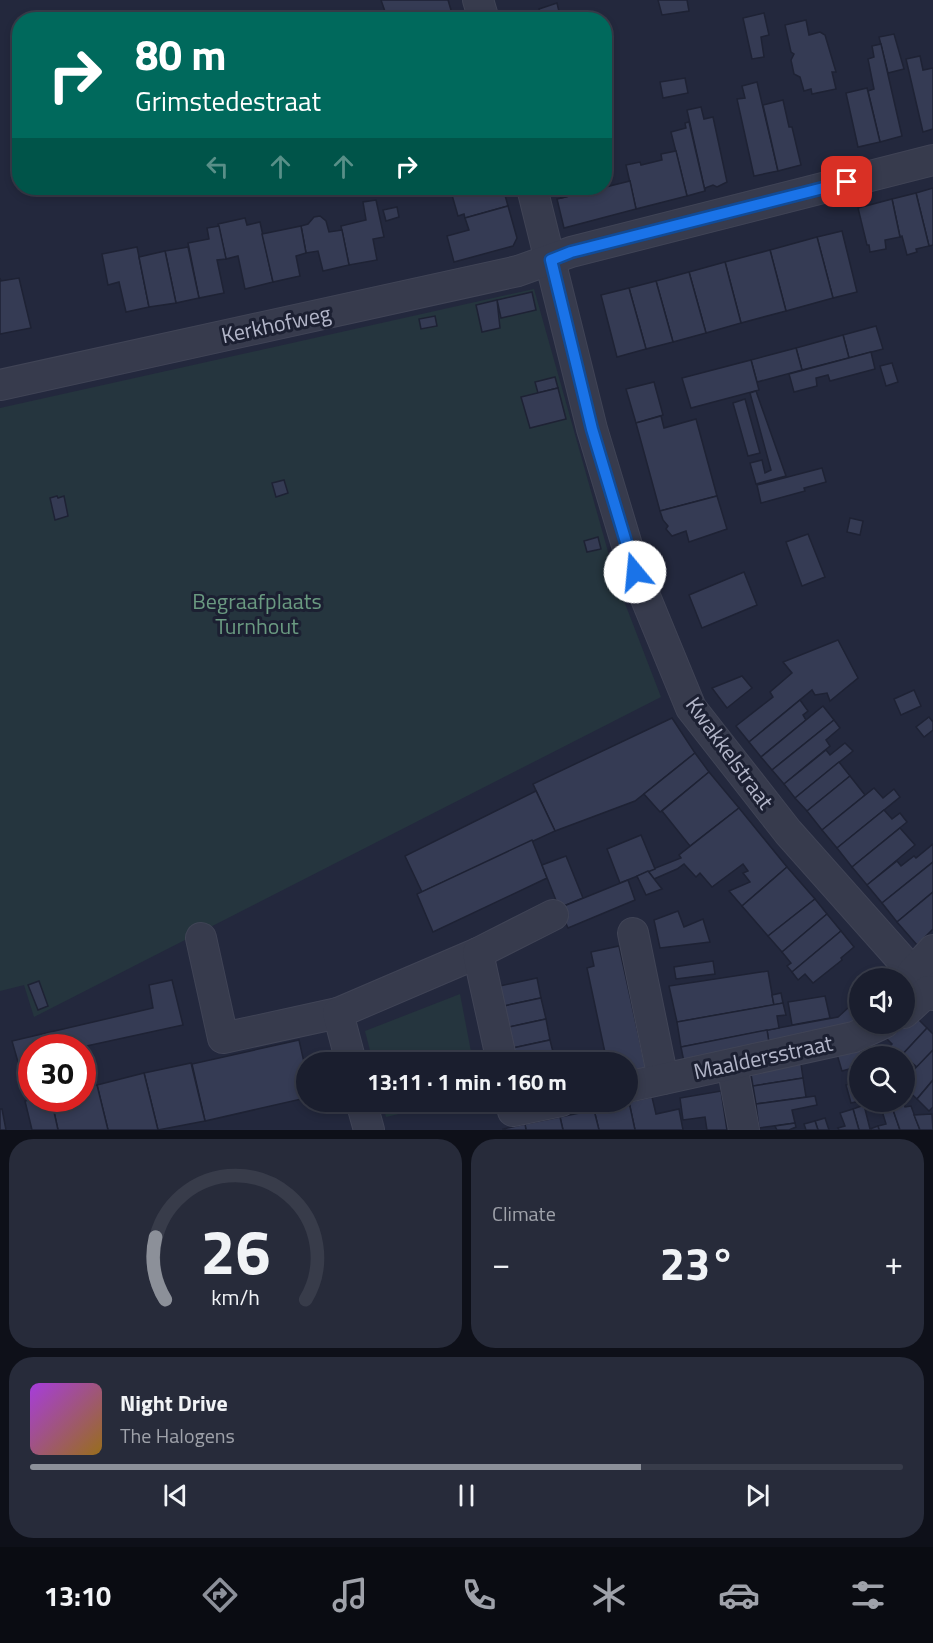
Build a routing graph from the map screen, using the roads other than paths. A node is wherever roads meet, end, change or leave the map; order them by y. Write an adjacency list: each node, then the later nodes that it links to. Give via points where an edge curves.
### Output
1 (933, 160): 3 (street, Kerkhofweg)
2 (534, 195): 3 (street, Kwakkelstraat)
3 (551, 260): 4 (street, Kerkhofweg, via 518,271); 10 (street, Kwakkelstraat, via 592,429 635,572 691,708 788,832)
4 (0, 385)
5 (553, 915): 9 (street)
6 (633, 933): 17 (street)
7 (201, 938): 12 (street, via 223,1038)
8 (933, 950): 10 (street)
9 (478, 953): 12 (street); 15 (street)
10 (924, 986): 11 (street)
11 (915, 998)
12 (338, 1013): 14 (street)
13 (860, 1034): 16 (street, Maaldersstraat)
14 (348, 1052)
15 (500, 1052)
16 (732, 1065): 17 (street, Maaldersstraat); 21 (street)
17 (669, 1078): 18 (street, Maaldersstraat)
18 (638, 1085)
19 (364, 1112): 20 (street)
20 (369, 1130)
21 (744, 1130)

